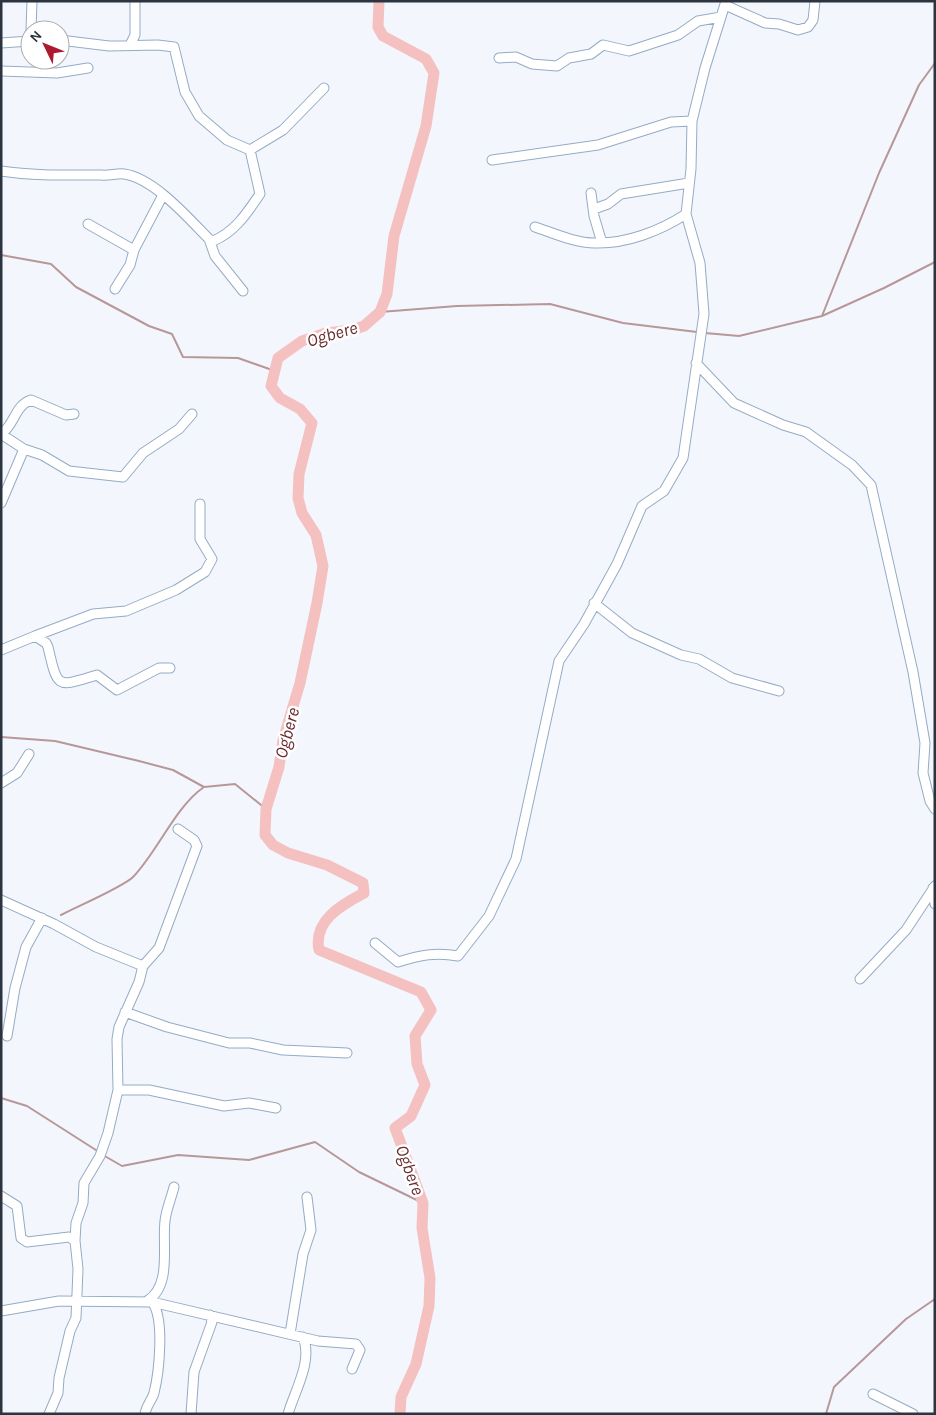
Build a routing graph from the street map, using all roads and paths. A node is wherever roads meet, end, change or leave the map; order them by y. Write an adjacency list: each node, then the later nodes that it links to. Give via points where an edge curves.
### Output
1 (32, 1): 6 (street)
2 (135, 1): 10 (street, via 135,35)
3 (815, 1): 4 (street, via 813,20 798,30 765,23)
4 (726, 3): 5 (street)
5 (721, 18): 11 (street, via 698,21 678,35 629,51 603,45 591,54 569,58 557,66 532,64 516,57); 15 (street)
6 (31, 20)
7 (70, 41): 10 (street)
8 (20, 42): 9 (street)
9 (1, 43)
10 (130, 45): 16 (street, via 174,47 185,92 199,116 228,140)
11 (499, 58)
12 (88, 68): 13 (street, via 57,72)
13 (1, 72)
14 (324, 88): 16 (street, via 283,130)
15 (692, 121): 17 (street, via 671,122 591,146); 19 (street)
16 (250, 150): 26 (street, via 260,194 227,234 213,241)
17 (492, 160)
18 (1, 171): 21 (street, via 124,174 135,177)
19 (689, 182): 22 (street, via 621,194); 23 (street)
20 (591, 193): 22 (street)
21 (162, 195): 26 (street); 28 (street)
22 (594, 209): 27 (street)
23 (686, 214): 27 (street, via 654,232); 31 (street, via 700,263 704,292)
24 (88, 224): 28 (street)
25 (535, 227): 27 (street)
26 (209, 239): 30 (street, via 215,256)
27 (602, 243)
28 (134, 250): 29 (street, via 130,265)
29 (115, 288)
30 (243, 291)
31 (696, 363): 37 (street, via 683,458 664,491 642,506 617,564); 44 (street, via 734,403 806,432 852,465 871,485 913,672 925,743 923,773)
32 (74, 414): 34 (street, via 66,415 31,400 26,402 1,434)
33 (192, 414): 34 (street, via 179,429 144,453 123,477 69,471 42,455)
34 (24, 449): 35 (street)
35 (1, 503)
36 (200, 504): 38 (street, via 200,538 212,559 205,572 176,590 126,611 93,614)
37 (594, 603): 41 (street, via 632,633 681,655 699,659 732,678); 50 (street, via 584,624 558,661 516,859 489,916 458,956 430,954 398,962)
38 (35, 636): 39 (street); 40 (street, via 46,643 55,676 64,684 97,675 117,690 153,671)
39 (1, 650)
40 (170, 668)
41 (779, 691)
42 (29, 754): 43 (street, via 17,773)
43 (1, 783)
44 (935, 809)
45 (178, 829): 51 (street, via 194,840 197,846 195,857 177,895 159,948)
46 (934, 887): 48 (street); 52 (street, via 906,930)
47 (1, 900): 49 (street)
48 (935, 904)
49 (42, 918): 51 (street, via 96,947); 54 (street, via 26,947)
50 (375, 943)
51 (143, 966): 53 (street)
52 (860, 979)
53 (125, 1012): 55 (street, via 228,1043); 56 (street, via 117,1039)
54 (7, 1036)
55 (347, 1053)
56 (118, 1090): 57 (street, via 149,1090 224,1106 249,1103); 61 (street, via 101,1153 84,1184)
57 (276, 1108)
58 (174, 1188): 63 (street, via 165,1218 161,1281 159,1290)
59 (1, 1196): 61 (street, via 17,1206 21,1238 27,1242 69,1237)
60 (307, 1197): 66 (street, via 311,1230 303,1254)
61 (75, 1241): 62 (street)
62 (77, 1302): 63 (street); 64 (street, via 59,1301); 70 (street, via 58,1393)
63 (149, 1302): 65 (street); 71 (street, via 158,1313 159,1372)
64 (1, 1311)
65 (210, 1315): 66 (street); 72 (street, via 212,1322 194,1372)
66 (290, 1334): 67 (street)
67 (303, 1337): 68 (street, via 356,1344 360,1350); 73 (street, via 307,1350 305,1361)
68 (352, 1369)
69 (873, 1394): 74 (street)
70 (49, 1414)
71 (145, 1414)
72 (191, 1414)
73 (288, 1414)
74 (913, 1414)

